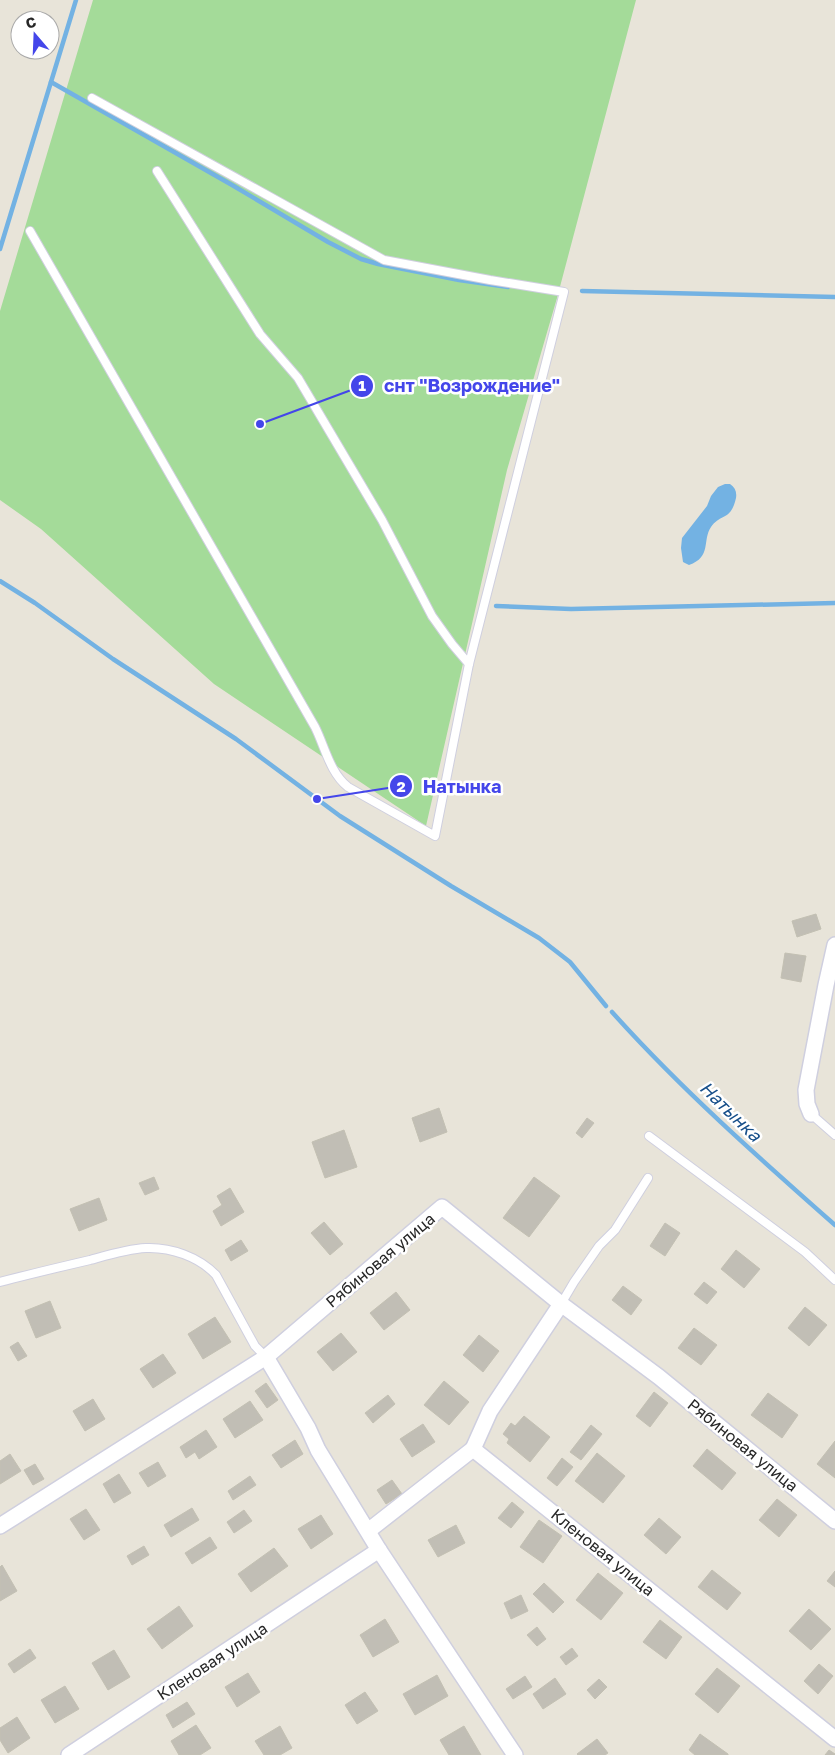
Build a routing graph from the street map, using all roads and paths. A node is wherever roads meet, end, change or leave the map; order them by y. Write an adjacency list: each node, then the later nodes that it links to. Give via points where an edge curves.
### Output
1 (92, 98): 4 (lane, via 384,260 564,292)
2 (157, 171): 4 (lane, via 260,334 298,378 382,520 432,616)
3 (30, 231): 4 (lane, via 315,726 340,781 435,836)
4 (469, 664)
5 (835, 945): 6 (street, via 806,1090)
6 (812, 1114): 7 (lane)
7 (835, 1135)
8 (649, 1136): 10 (lane, via 805,1252)
9 (648, 1178): 12 (lane)
10 (835, 1280)
11 (0, 1282): 13 (lane, via 147,1248 176,1252 198,1260 216,1275 255,1346)
12 (561, 1304): 13 (street, Рябиновая улица, via 442,1207); 14 (street, via 490,1411); 15 (street, Рябиновая улица, via 658,1377)
13 (266, 1357): 16 (street, Рябиновая улица); 17 (street)
14 (473, 1449): 17 (street); 19 (street, Кленовая улица)
15 (835, 1521)
16 (0, 1526)
17 (368, 1531): 18 (street)
18 (379, 1550): 20 (street, Кленовая улица); 21 (street)
19 (835, 1739)
20 (69, 1755)
21 (515, 1755)

